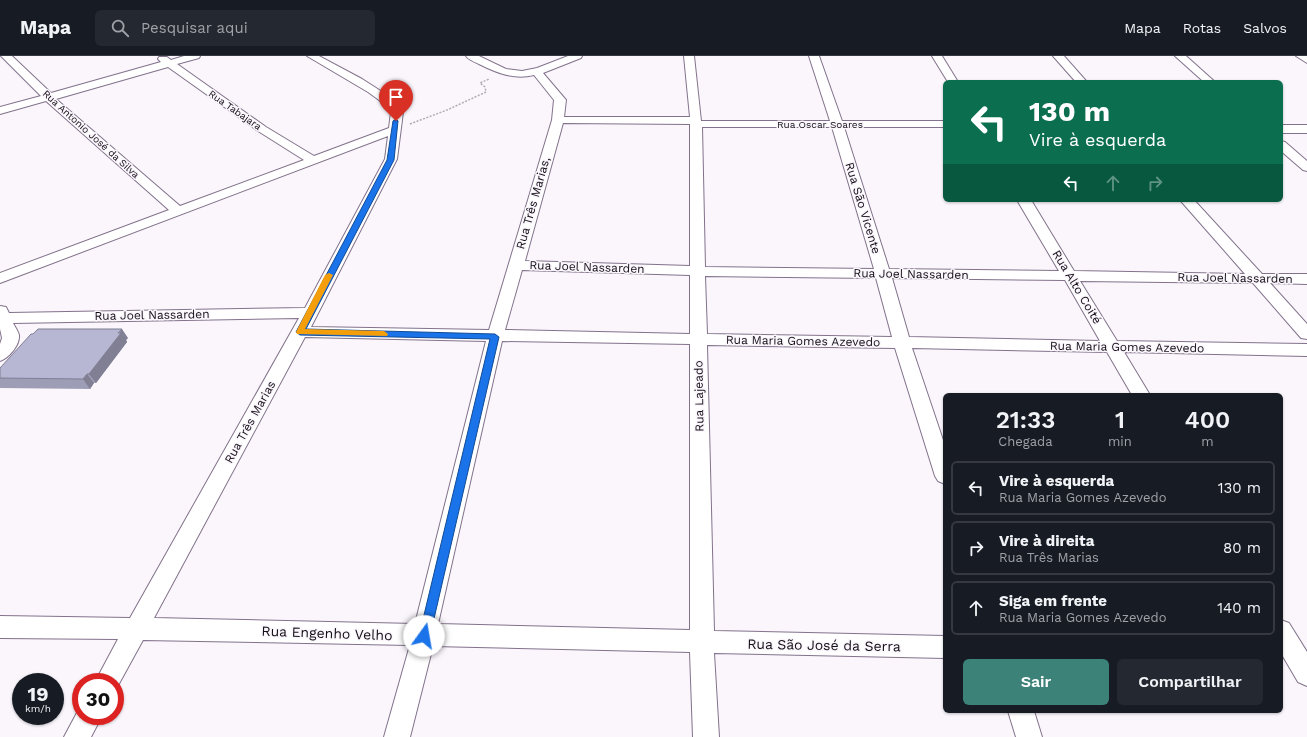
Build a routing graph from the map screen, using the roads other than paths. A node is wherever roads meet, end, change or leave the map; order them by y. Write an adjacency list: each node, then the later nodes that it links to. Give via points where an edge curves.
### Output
1 (6, 56): 19 (street, Rua Antonio José da Silva)
2 (159, 56): 14 (street, Rua Tabajara)
3 (195, 56): 14 (street)
4 (312, 56): 27 (street, via 375,92 394,106 397,112)
5 (470, 56): 15 (street, via 508,73)
6 (577, 56): 15 (street)
7 (689, 56): 22 (street, Rua Lajeado)
8 (814, 56): 23 (street, Rua São Vicente)
9 (937, 56): 16 (street)
10 (1058, 56): 17 (street)
11 (1180, 56): 18 (street)
12 (1301, 56): 13 (street)
13 (1307, 60)
14 (169, 63): 19 (street); 29 (street, Rua Tabajara, via 262,129)
15 (536, 71): 21 (street, Rua Três Marias,, via 560,100)
16 (952, 80)
17 (1080, 80)
18 (1208, 80)
19 (48, 97): 20 (street); 33 (street, Rua Antonio José da Silva)
20 (0, 110)
21 (558, 120): 22 (street, Rua Oscar Soares); 34 (street, Rua Três Marias,)
22 (696, 122): 23 (street, Rua Oscar Soares); 35 (street, Rua Lajeado)
23 (838, 124): 24 (street, Rua Oscar Soares); 36 (street, Rua São Vicente)
24 (943, 124)
25 (1283, 129): 26 (street)
26 (1307, 129)
27 (394, 130): 29 (street); 41 (street, Rua Três Marias, via 390,160)
28 (1283, 147): 30 (street)
29 (313, 160): 33 (street)
30 (1307, 167)
31 (1025, 202): 37 (street, Rua Alto Coité)
32 (1189, 202): 39 (street)
33 (178, 211): 38 (street)
34 (515, 265): 35 (street, Rua Joel Nassarden); 45 (street, Rua Três Marias,)
35 (698, 271): 36 (street, Rua Joel Nassarden); 46 (street, Rua Lajeado)
36 (883, 274): 37 (street, Rua Joel Nassarden); 47 (street, Rua São Vicente)
37 (1070, 275): 39 (street, Rua Joel Nassarden); 48 (street, Rua Alto Coité)
38 (0, 278)
39 (1257, 279): 40 (street, Rua Joel Nassarden); 44 (street)
40 (1307, 279)
41 (309, 313): 42 (street, Rua Joel Nassarden); 43 (street, Rua Três Marias)
42 (2, 319): 50 (street, via 12,338 10,345)
43 (300, 332): 45 (street, Rua Maria Gomes Azevedo); 54 (street, Rua Três Marias)
44 (1307, 334)
45 (495, 337): 46 (street, Rua Maria Gomes Azevedo); 56 (street, Rua Três Marias,)
46 (699, 338): 47 (street, Rua Maria Gomes Azevedo); 57 (street, Rua Lajeado)
47 (902, 343): 48 (street, Rua Maria Gomes Azevedo); 52 (street, Rua São Vicente)
48 (1113, 347): 49 (street, Rua Maria Gomes Azevedo); 51 (street, Rua Alto Coité)
49 (1307, 350)
50 (0, 356)
51 (1140, 393)
52 (943, 470)
53 (0, 627): 54 (street, Rua Engenho Velho)
54 (136, 628): 56 (street, Rua Engenho Velho); 60 (street, Rua Três Marias)
55 (1283, 635): 59 (street)
56 (424, 636): 57 (street, Rua Engenho Velho); 65 (street, Rua Três Marias,)
57 (702, 643): 58 (street, Rua São José da Serra); 66 (street, Rua Lajeado)
58 (943, 647)
59 (1294, 654): 61 (street)
60 (112, 673)
61 (1307, 674)
62 (1022, 713): 67 (street)
63 (84, 725): 64 (street)
64 (77, 737)
65 (397, 737)
66 (706, 737)
67 (1029, 737)

